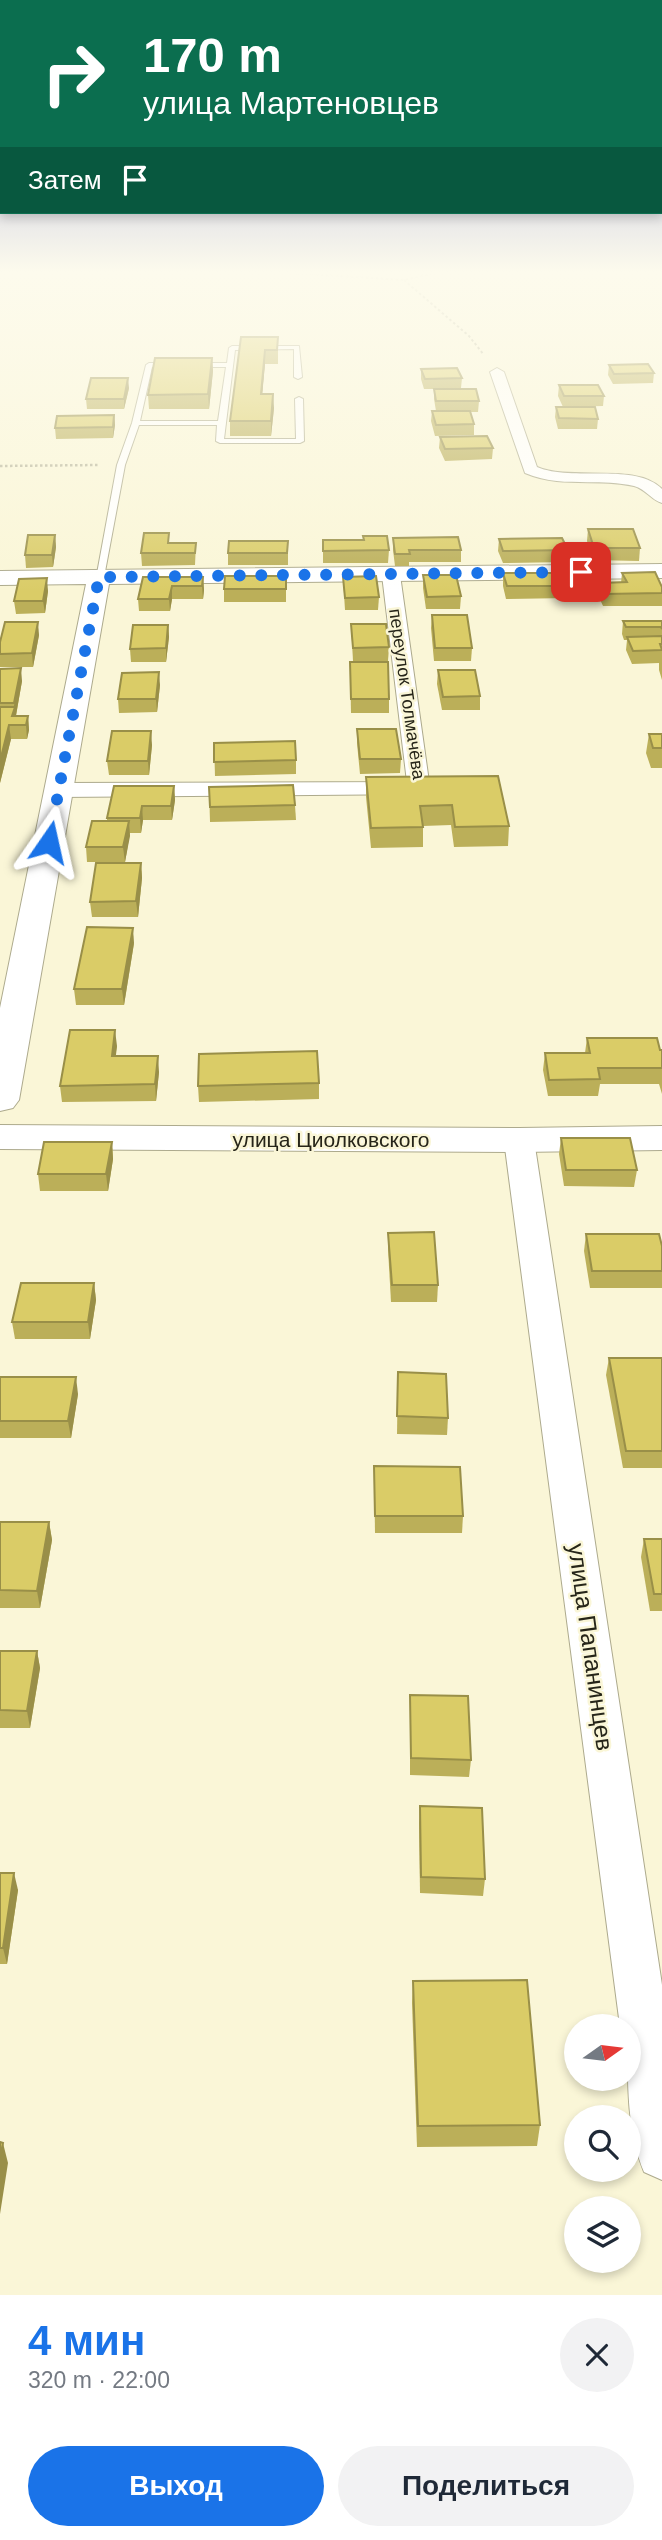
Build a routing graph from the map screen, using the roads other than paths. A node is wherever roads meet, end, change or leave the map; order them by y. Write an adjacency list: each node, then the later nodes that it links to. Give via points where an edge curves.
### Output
1 (146, 378): 5 (lane)
2 (228, 378): 6 (lane)
3 (499, 378): 7 (street, via 530,470 565,480 635,481 652,486)
4 (299, 399): 6 (lane, via 300,440 220,441)
5 (136, 423): 6 (lane); 10 (lane, via 121,465)
6 (222, 423)
7 (660, 495)
8 (662, 572): 9 (street)
9 (391, 575): 10 (street); 12 (street, переулок Толмачёва, via 419,789)
10 (99, 577): 11 (street); 12 (street)
11 (0, 578)
12 (58, 790): 13 (street)
13 (0, 1100)
14 (0, 1137): 16 (street, улица Циолковского)
15 (662, 1138): 16 (street, улица Циолковского)
16 (519, 1140): 17 (street, улица Папанинцев)
17 (662, 2154)

